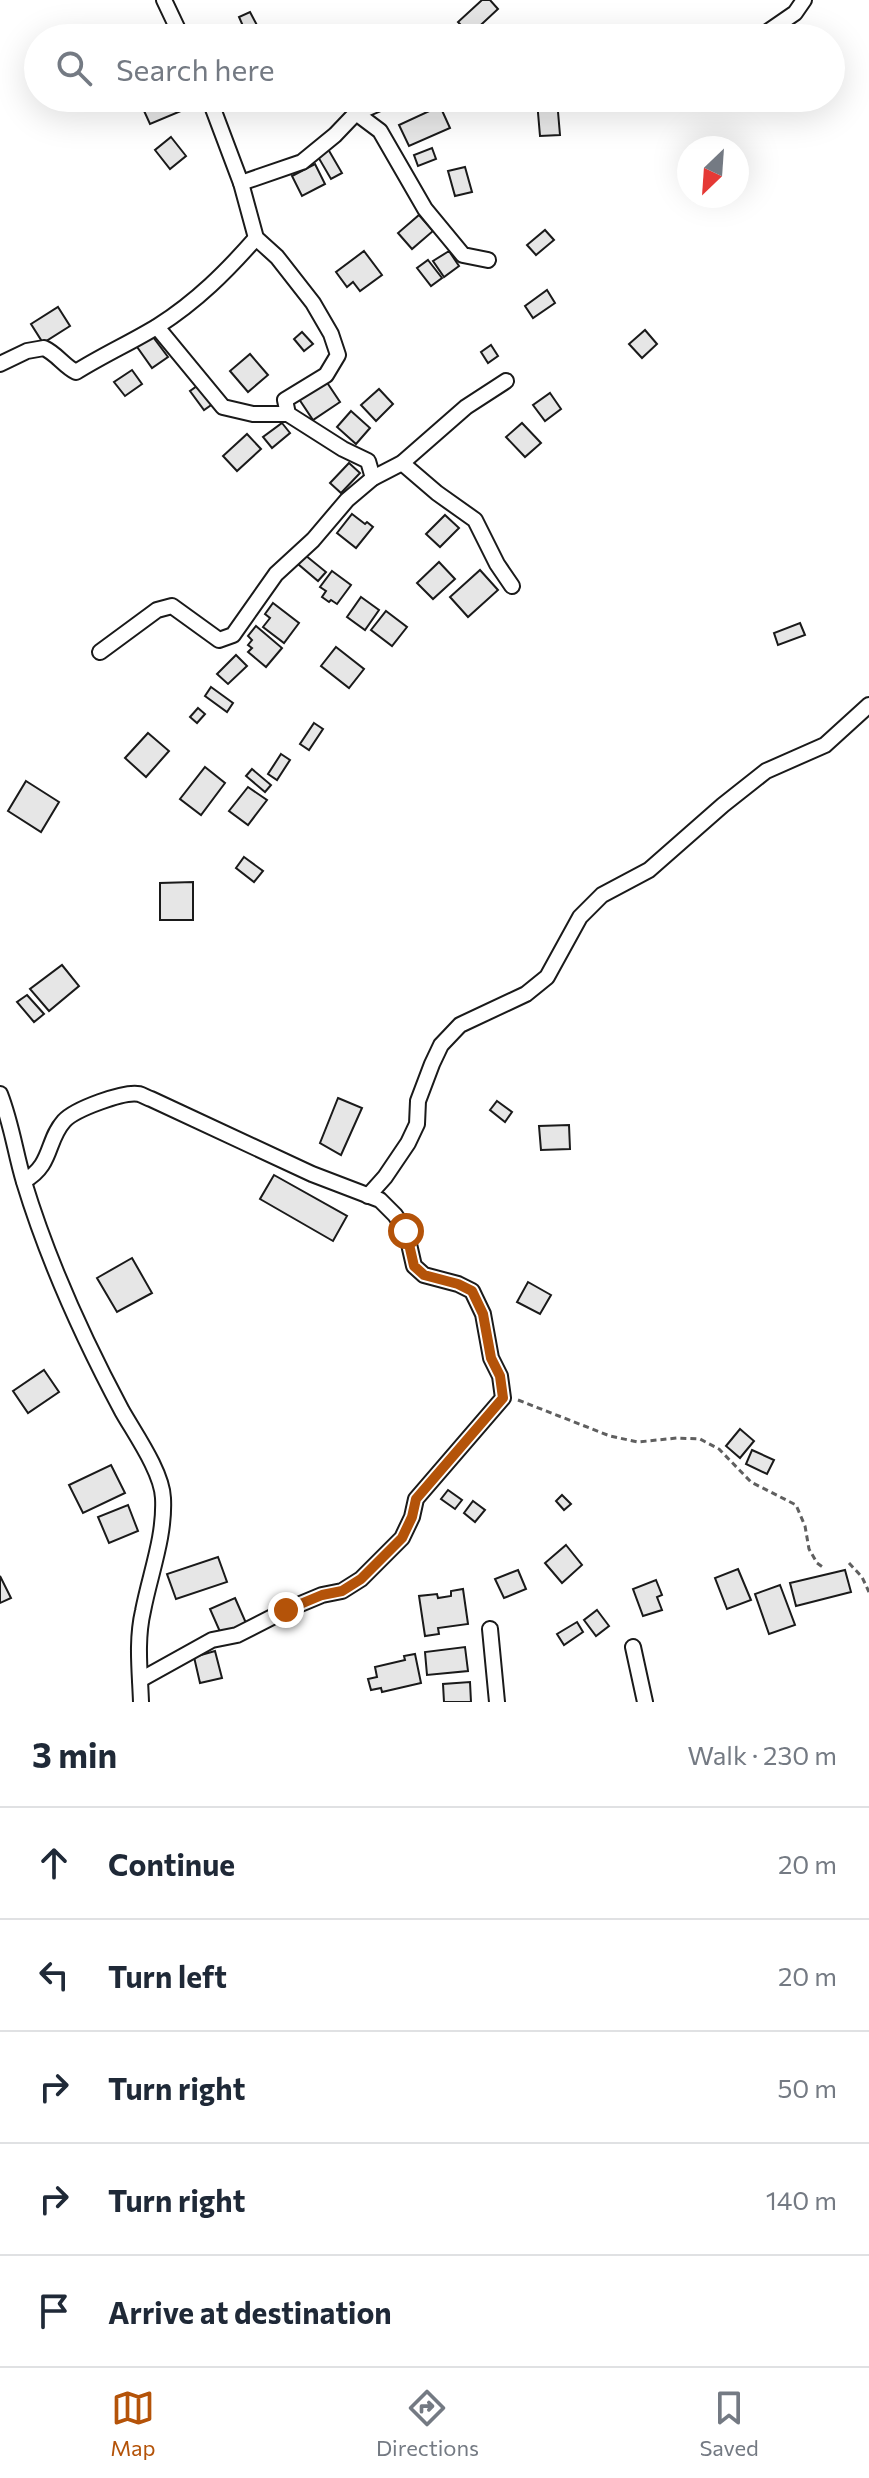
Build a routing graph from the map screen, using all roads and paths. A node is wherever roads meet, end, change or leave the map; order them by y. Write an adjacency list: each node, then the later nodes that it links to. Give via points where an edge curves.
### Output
1 (164, 0): 3 (street)
2 (804, 0): 4 (street)
3 (175, 24)
4 (779, 24)
5 (214, 112): 7 (street)
6 (356, 113): 7 (street, via 302,162); 9 (street, via 380,131 425,209 463,255)
7 (241, 183): 8 (street)
8 (256, 238): 10 (street, via 224,275); 13 (street, via 313,303 338,355 326,375 285,400)
9 (488, 260)
10 (157, 327): 11 (street, via 76,372 44,348); 13 (street, via 223,407)
11 (0, 364)
12 (506, 381): 14 (street, via 466,407)
13 (288, 414): 15 (street, via 368,461)
14 (402, 463): 15 (street); 16 (street, via 475,520)
15 (373, 478): 17 (street, via 276,574 233,635 219,640 172,606 157,610)
16 (512, 586)
17 (100, 652)
18 (869, 705): 21 (street, via 825,745 766,771 649,870 602,895 580,917 547,977 526,994 460,1025 432,1064 408,1143)
19 (0, 1094): 20 (street)
20 (24, 1181): 21 (street, via 38,1173 64,1121 109,1099 137,1094); 28 (street, via 66,1298 147,1453 163,1495 160,1542 142,1614)
21 (368, 1196): 22 (street, via 380,1200 406,1231 414,1266 424,1275 472,1291 483,1314)
22 (503, 1398): 24 (path, via 521,1400 610,1436 638,1442 700,1439 719,1449 751,1482 796,1505 809,1549); 28 (street, via 416,1499 402,1538 361,1579 237,1635 212,1640)
23 (849, 1563): 25 (path)
24 (824, 1568)
25 (869, 1592)
26 (490, 1629): 30 (street)
27 (633, 1647): 31 (street)
28 (140, 1680): 29 (street)
29 (141, 1702)
30 (497, 1702)
31 (645, 1702)

